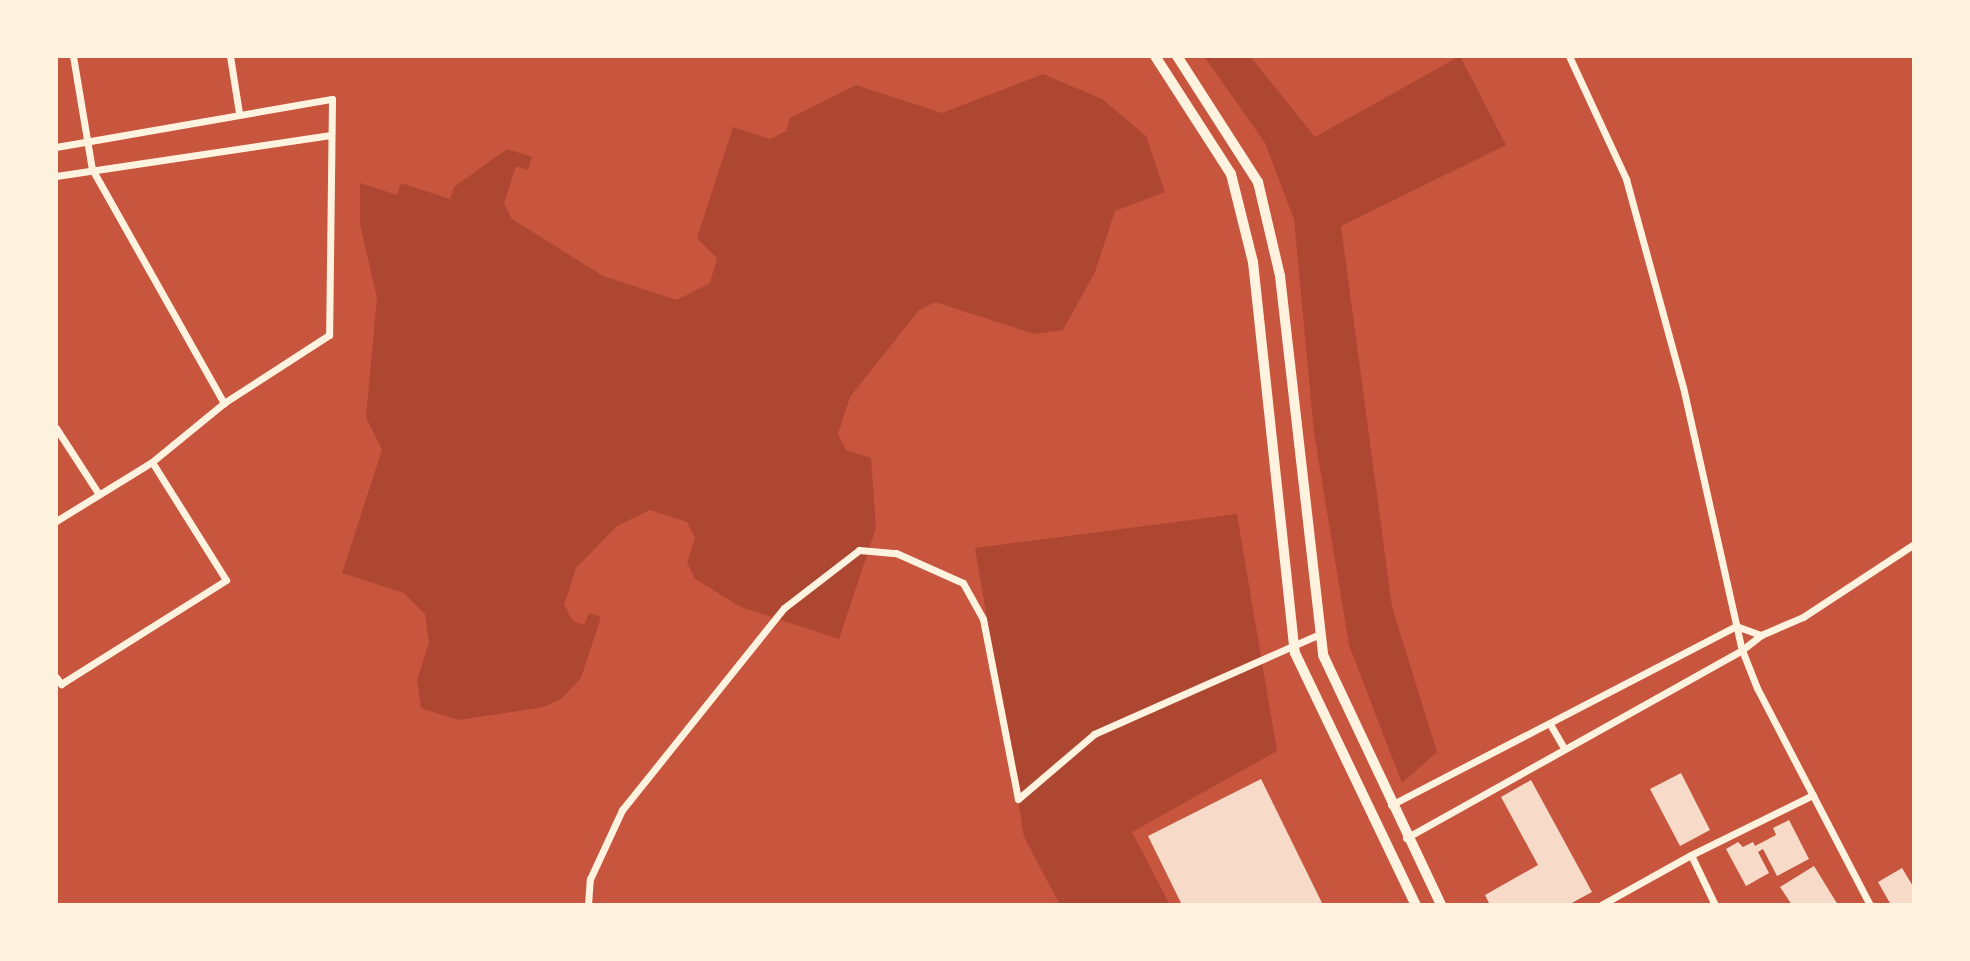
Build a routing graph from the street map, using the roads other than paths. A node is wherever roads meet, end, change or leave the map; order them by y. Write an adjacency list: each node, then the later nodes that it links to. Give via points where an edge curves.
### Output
1 (73, 56): 8 (street)
2 (230, 56): 6 (street)
3 (1155, 56): 21 (street, via 1231,174 1253,262)
4 (1177, 56): 19 (street, via 1258,182 1280,276)
5 (1569, 56): 18 (street, via 1626,179 1683,387)
6 (239, 113): 7 (street, via 332,99); 8 (street)
7 (329, 135): 10 (street); 12 (street, via 330,335)
8 (88, 142): 9 (street); 10 (street)
9 (56, 147)
10 (92, 169): 11 (street); 12 (street)
11 (56, 176)
12 (224, 403): 14 (street)
13 (56, 428): 15 (street)
14 (152, 461): 15 (street); 23 (street, via 226,580 61,684)
15 (98, 494): 16 (street)
16 (56, 521)
17 (1914, 544): 20 (street, via 1803,617)
18 (1736, 626): 20 (street); 22 (street); 24 (street)
19 (1320, 634): 21 (street); 27 (street, via 1323,655)
20 (1762, 635): 22 (street)
21 (1294, 645): 30 (street, via 1094,734 1018,799 983,619 963,583 896,553 859,550 784,608 622,810 590,879); 31 (street)
22 (1742, 650): 25 (street); 26 (street)
23 (56, 677)
24 (1550, 724): 25 (street); 27 (street)
25 (1564, 748): 28 (street)
26 (1813, 795): 29 (street); 35 (street)
27 (1390, 805): 28 (street)
28 (1406, 838): 32 (street)
29 (1691, 855): 33 (street); 34 (street)
30 (588, 905)
31 (1416, 905)
32 (1441, 905)
33 (1601, 905)
34 (1715, 905)
35 (1870, 905)

